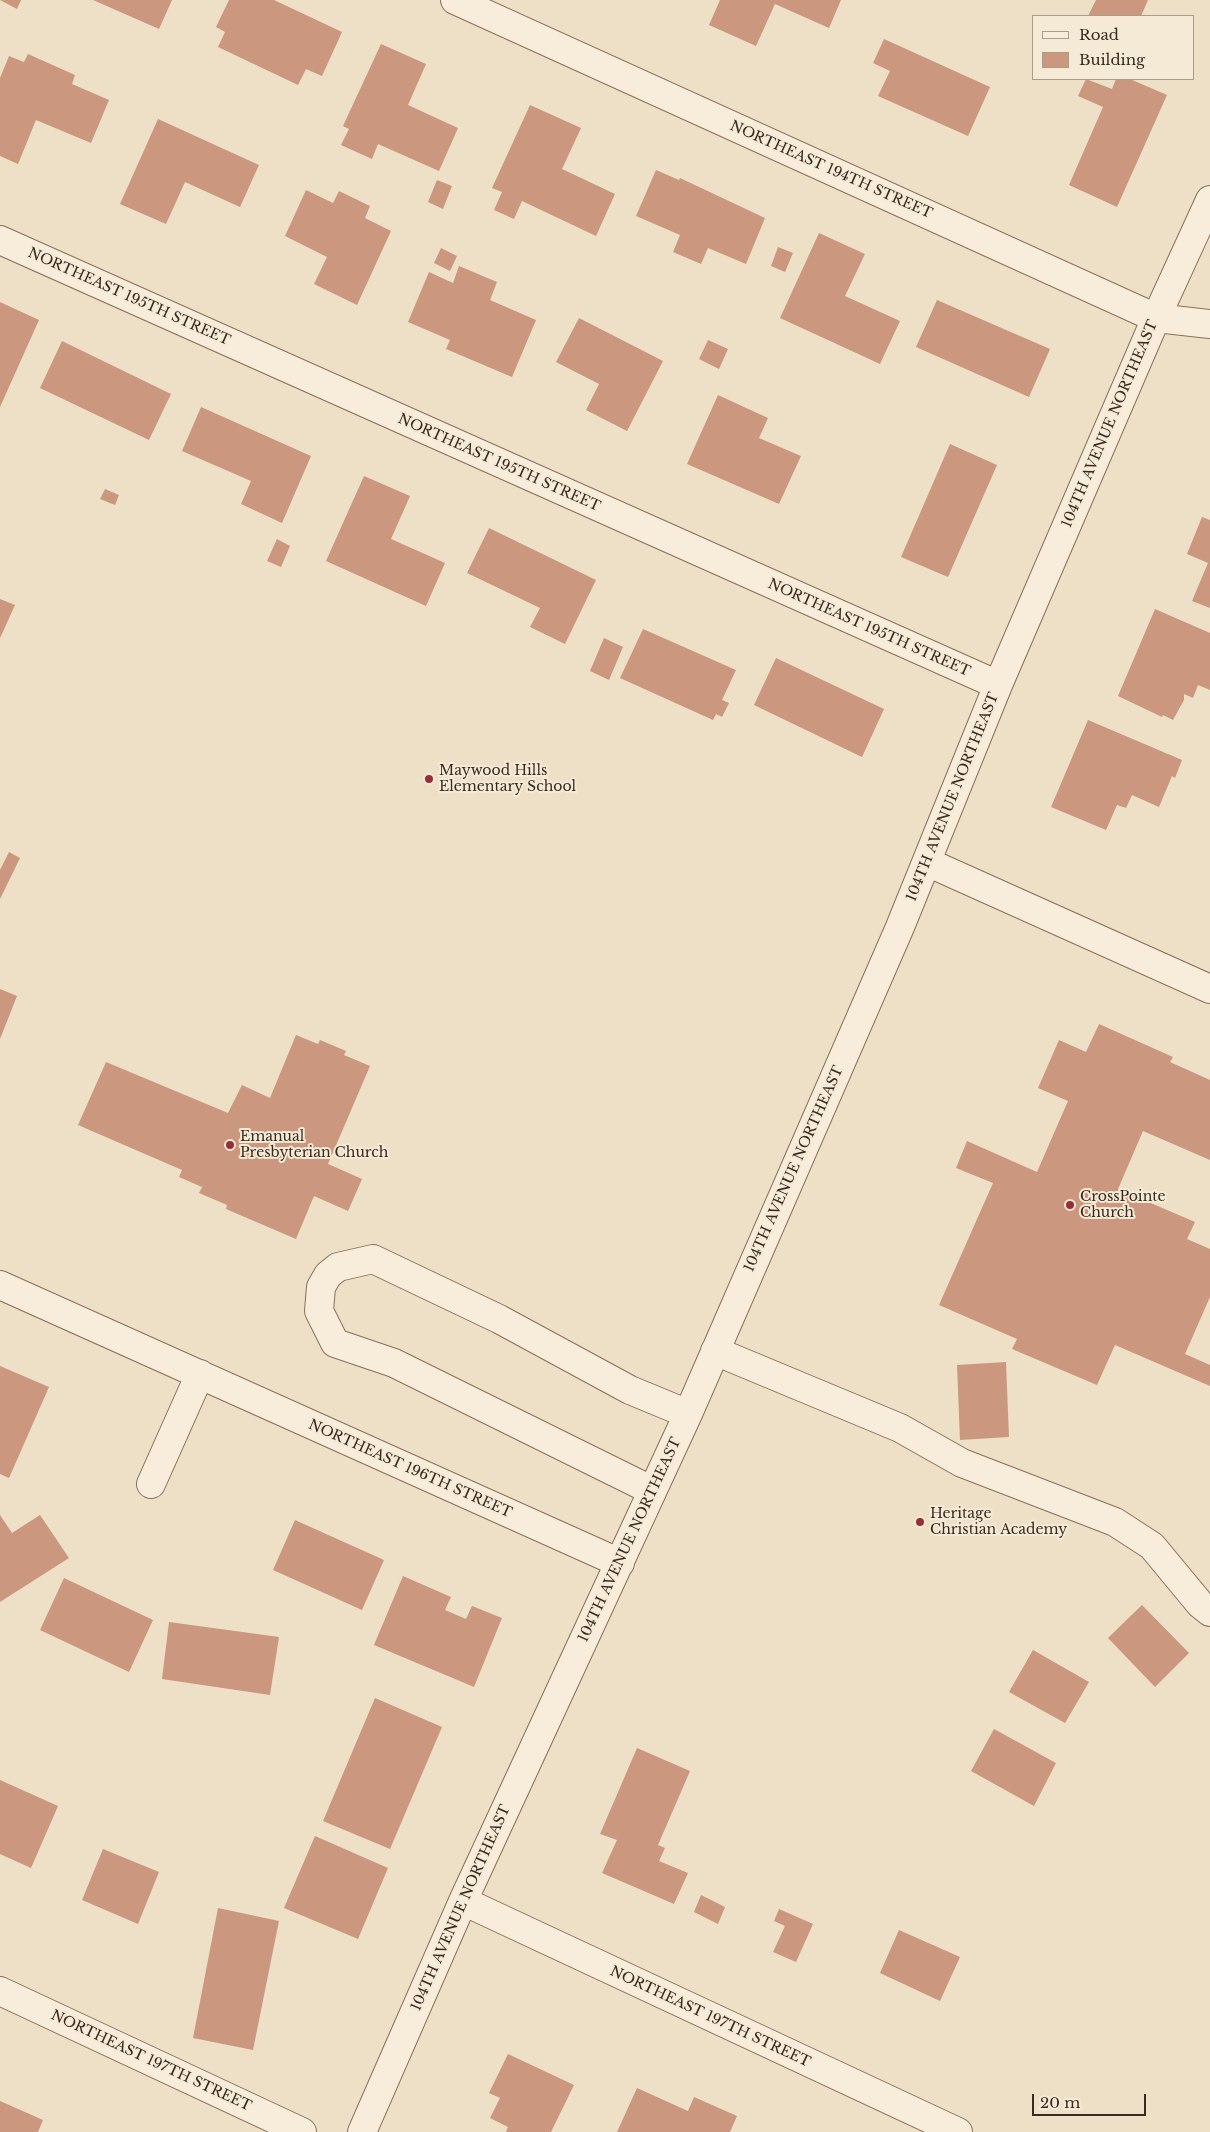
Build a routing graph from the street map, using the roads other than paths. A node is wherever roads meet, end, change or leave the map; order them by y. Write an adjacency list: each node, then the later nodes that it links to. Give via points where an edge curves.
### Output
1 (456, 0): 4 (street, NORTHEAST 194TH STREET)
2 (1210, 200): 4 (street, 104TH AVENUE NORTHEAST)
3 (0, 240): 6 (street, NORTHEAST 195TH STREET)
4 (1156, 318): 5 (street, NORTHEAST 194TH STREET); 6 (street, 104TH AVENUE NORTHEAST)
5 (1210, 324)
6 (998, 686): 7 (street, 104TH AVENUE NORTHEAST)
7 (927, 862): 8 (street); 10 (street, 104TH AVENUE NORTHEAST)
8 (1210, 989)
9 (0, 1285): 11 (street, NORTHEAST 196TH STREET)
10 (714, 1351): 12 (street, 104TH AVENUE NORTHEAST); 16 (street, via 900,1428 962,1463 1115,1522 1152,1546)
11 (200, 1374): 13 (street); 15 (street, NORTHEAST 196TH STREET)
12 (688, 1414): 14 (street, 104TH AVENUE NORTHEAST); 14 (street, via 630,1390 499,1319 372,1259 338,1267 320,1287 319,1312 335,1343 394,1363)
13 (151, 1484)
14 (651, 1490): 15 (street, 104TH AVENUE NORTHEAST)
15 (620, 1563): 17 (street, 104TH AVENUE NORTHEAST)
16 (1210, 1612)
17 (463, 1901): 20 (street, 104TH AVENUE NORTHEAST); 21 (street, NORTHEAST 197TH STREET)
18 (0, 1991): 19 (street, NORTHEAST 197TH STREET)
19 (302, 2132)
20 (362, 2132)
21 (958, 2132)

